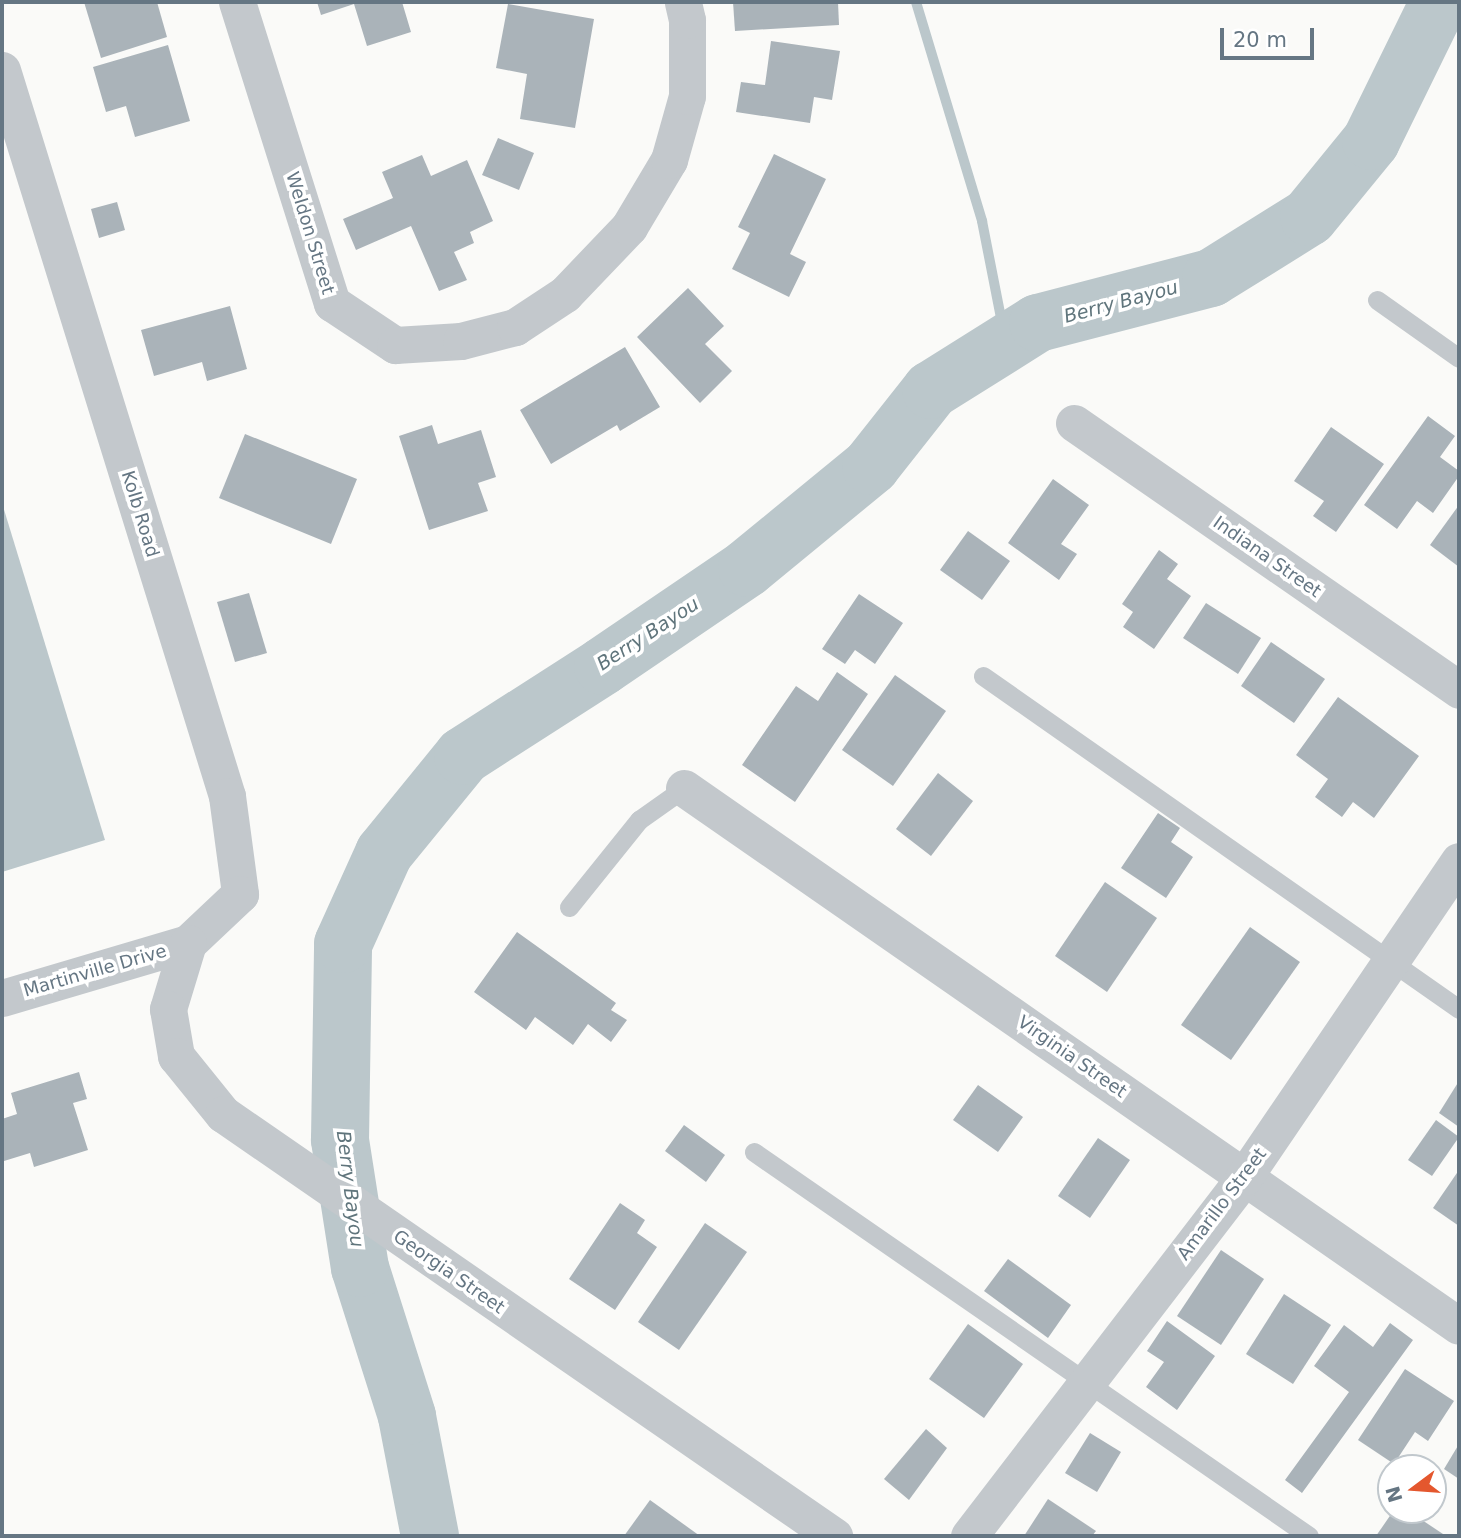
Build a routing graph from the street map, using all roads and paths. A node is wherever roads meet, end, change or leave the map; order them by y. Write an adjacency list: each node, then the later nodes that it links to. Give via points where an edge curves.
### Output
1 (237, 2): 2 (street, Weldon Street, via 332,303 395,345 461,341 515,327 565,294 628,227 668,160 687,96)
2 (683, 2)
3 (2, 70): 12 (street, Kolb Road, via 227,796 240,894)
4 (1377, 300): 5 (lane)
5 (1459, 358)
6 (1074, 423): 8 (street, Indiana Street)
7 (983, 676): 13 (lane)
8 (1459, 690)
9 (684, 788): 11 (lane, via 639,820); 17 (street, Virginia Street)
10 (1459, 861): 13 (street, Amarillo Street)
11 (569, 907)
12 (188, 943): 14 (street, Martinville Drive); 20 (street, Georgia Street, via 168,1009 176,1056 223,1114)
13 (1391, 961): 15 (lane); 17 (street, Amarillo Street)
14 (2, 998)
15 (1459, 1009)
16 (754, 1152): 19 (lane)
17 (1244, 1177): 18 (street, Virginia Street); 19 (street, Amarillo Street)
18 (1459, 1325)
19 (1086, 1382): 21 (street, Amarillo Street); 22 (lane)
20 (834, 1536)
21 (969, 1536)
22 (1309, 1536)

